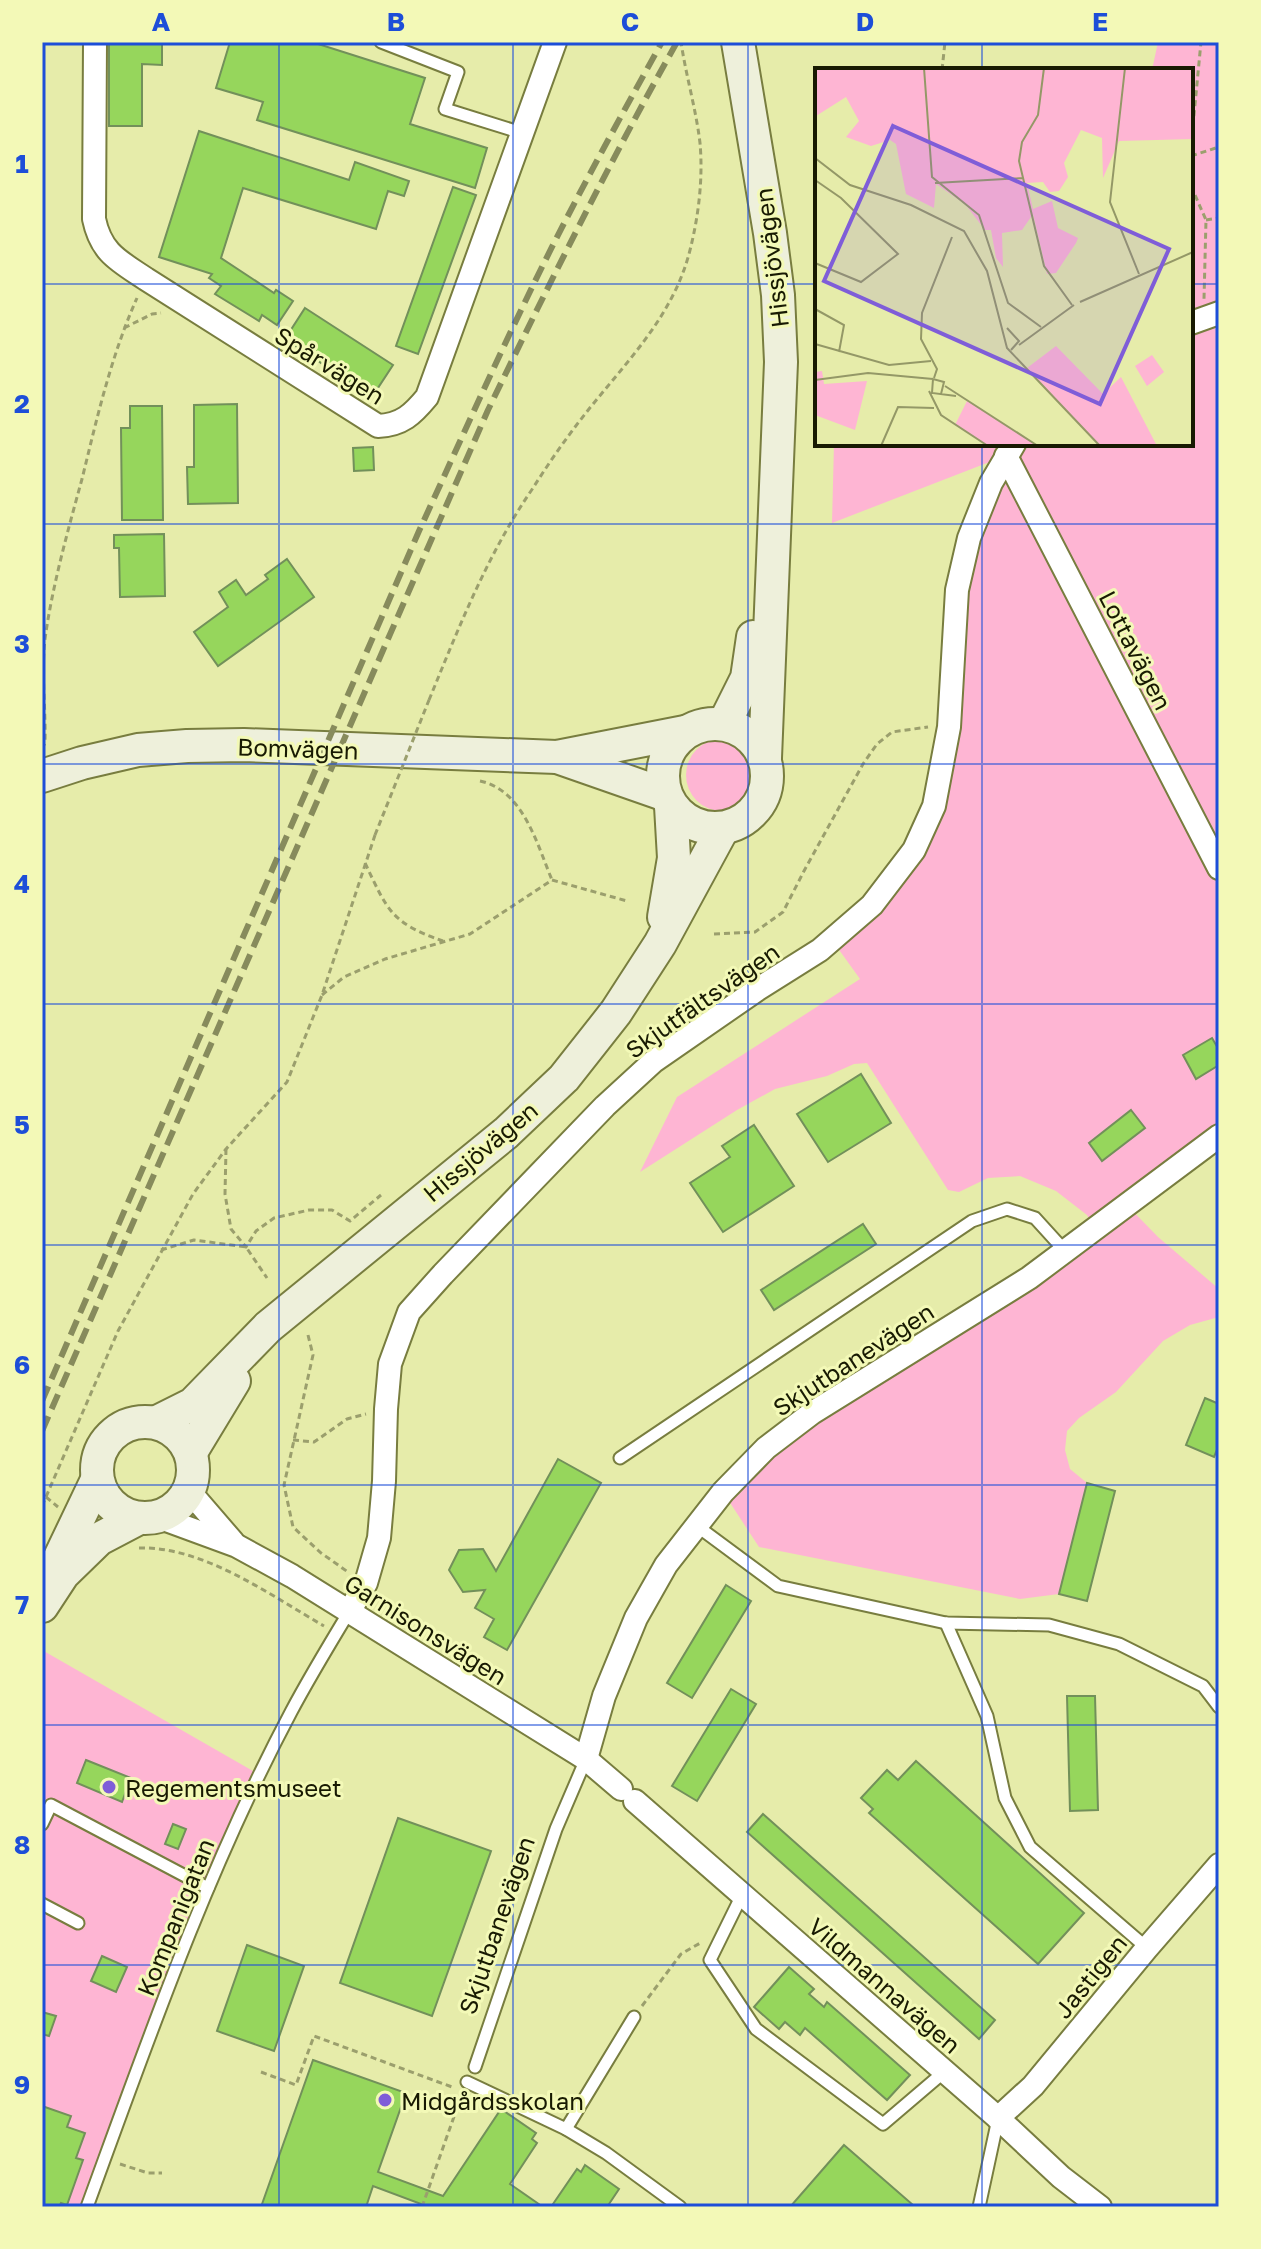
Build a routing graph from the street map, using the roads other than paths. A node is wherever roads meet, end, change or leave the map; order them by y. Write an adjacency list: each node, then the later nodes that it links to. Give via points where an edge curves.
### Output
1 (95, 42): 5 (street, Spårvägen, via 93,191 97,233 105,249 378,426 407,419 427,397)
2 (381, 42): 5 (lane, via 458,72 445,109)
3 (555, 42): 5 (street, Spårvägen)
4 (738, 42): 7 (main road, Hissjövägen, via 778,295)
5 (522, 133)
6 (1010, 450): 15 (street, Lottavägen); 31 (street, Skjutfältsvägen, via 969,538 957,590 949,727 934,806 914,850 872,905 820,950 654,1061 409,1312 390,1364 379,1538 366,1583)
7 (778, 475): 8 (main road, Hissjövägen, via 747,678); 11 (main road, Hissjövägen)
8 (724, 724): 9 (main road, via 704,724); 11 (main road, via 753,739)
9 (685, 732): 10 (main road, Bomvägen); 13 (main road, via 663,764)
10 (557, 757): 12 (main road, Bomvägen, via 187,746 138,750); 13 (main road, Bomvägen)
11 (765, 758): 14 (main road, via 768,779 762,801 738,824)
12 (42, 776)
13 (668, 800): 14 (main road, via 681,817 704,828); 16 (main road, Hissjövägen, via 674,858)
14 (723, 828): 16 (main road, Hissjövägen)
15 (1219, 868)
16 (660, 944): 19 (main road, Hissjövägen, via 564,1078 506,1133)
17 (1219, 1136): 18 (street, Skjutbanevägen)
18 (1065, 1251): 22 (lane, via 1035,1218 1007,1209 972,1221); 26 (street, Skjutbanevägen, via 812,1413 766,1448)
19 (268, 1327): 20 (main road, Hissjövägen, via 193,1404); 21 (main road, Hissjövägen)
20 (157, 1422): 21 (main road, via 178,1433); 23 (main road, via 124,1425 102,1446)
21 (191, 1452): 24 (main road)
22 (620, 1458)
23 (97, 1480): 25 (main road, via 117,1508); 27 (main road)
24 (189, 1491): 25 (main road, via 181,1503); 28 (street, Garnisonsvägen)
25 (148, 1518): 27 (main road); 28 (street, Garnisonsvägen)
26 (697, 1526): 32 (lane, via 778,1586); 34 (street, Skjutbanevägen, via 666,1565 636,1618 604,1696)
27 (88, 1530): 29 (main road); 30 (main road)
28 (237, 1546): 31 (street, Garnisonsvägen)
29 (42, 1594)
30 (42, 1606)
31 (349, 1612): 34 (street, Garnisonsvägen); 37 (lane, Kompanigatan, via 291,1712)
32 (946, 1623): 33 (lane, via 1049,1625 1119,1644 1203,1686); 41 (lane, via 987,1716 1005,1798 1030,1847)
33 (1219, 1707)
34 (586, 1759): 38 (street, Vildmannavägen); 43 (lane, Skjutbanevägen, via 556,1829)
35 (42, 1824): 37 (lane, via 51,1805)
36 (1219, 1865): 41 (street, Jastigen)
37 (208, 1888): 48 (lane, Kompanigatan)
38 (742, 1895): 44 (street, Vildmannavägen); 44 (lane, via 710,1960 756,2029 883,2124)
39 (42, 1904): 40 (lane)
40 (78, 1923)
41 (1147, 1948): 46 (street, Jastigen, via 1033,2086)
42 (634, 2017): 47 (lane)
43 (475, 2067)
44 (944, 2072): 46 (street, Vildmannavägen)
45 (467, 2082): 47 (lane)
46 (998, 2118): 50 (lane); 51 (street, Vildmannavägen)
47 (566, 2129): 49 (lane)
48 (87, 2207)
49 (680, 2207)
50 (979, 2207)
51 (1100, 2207)

